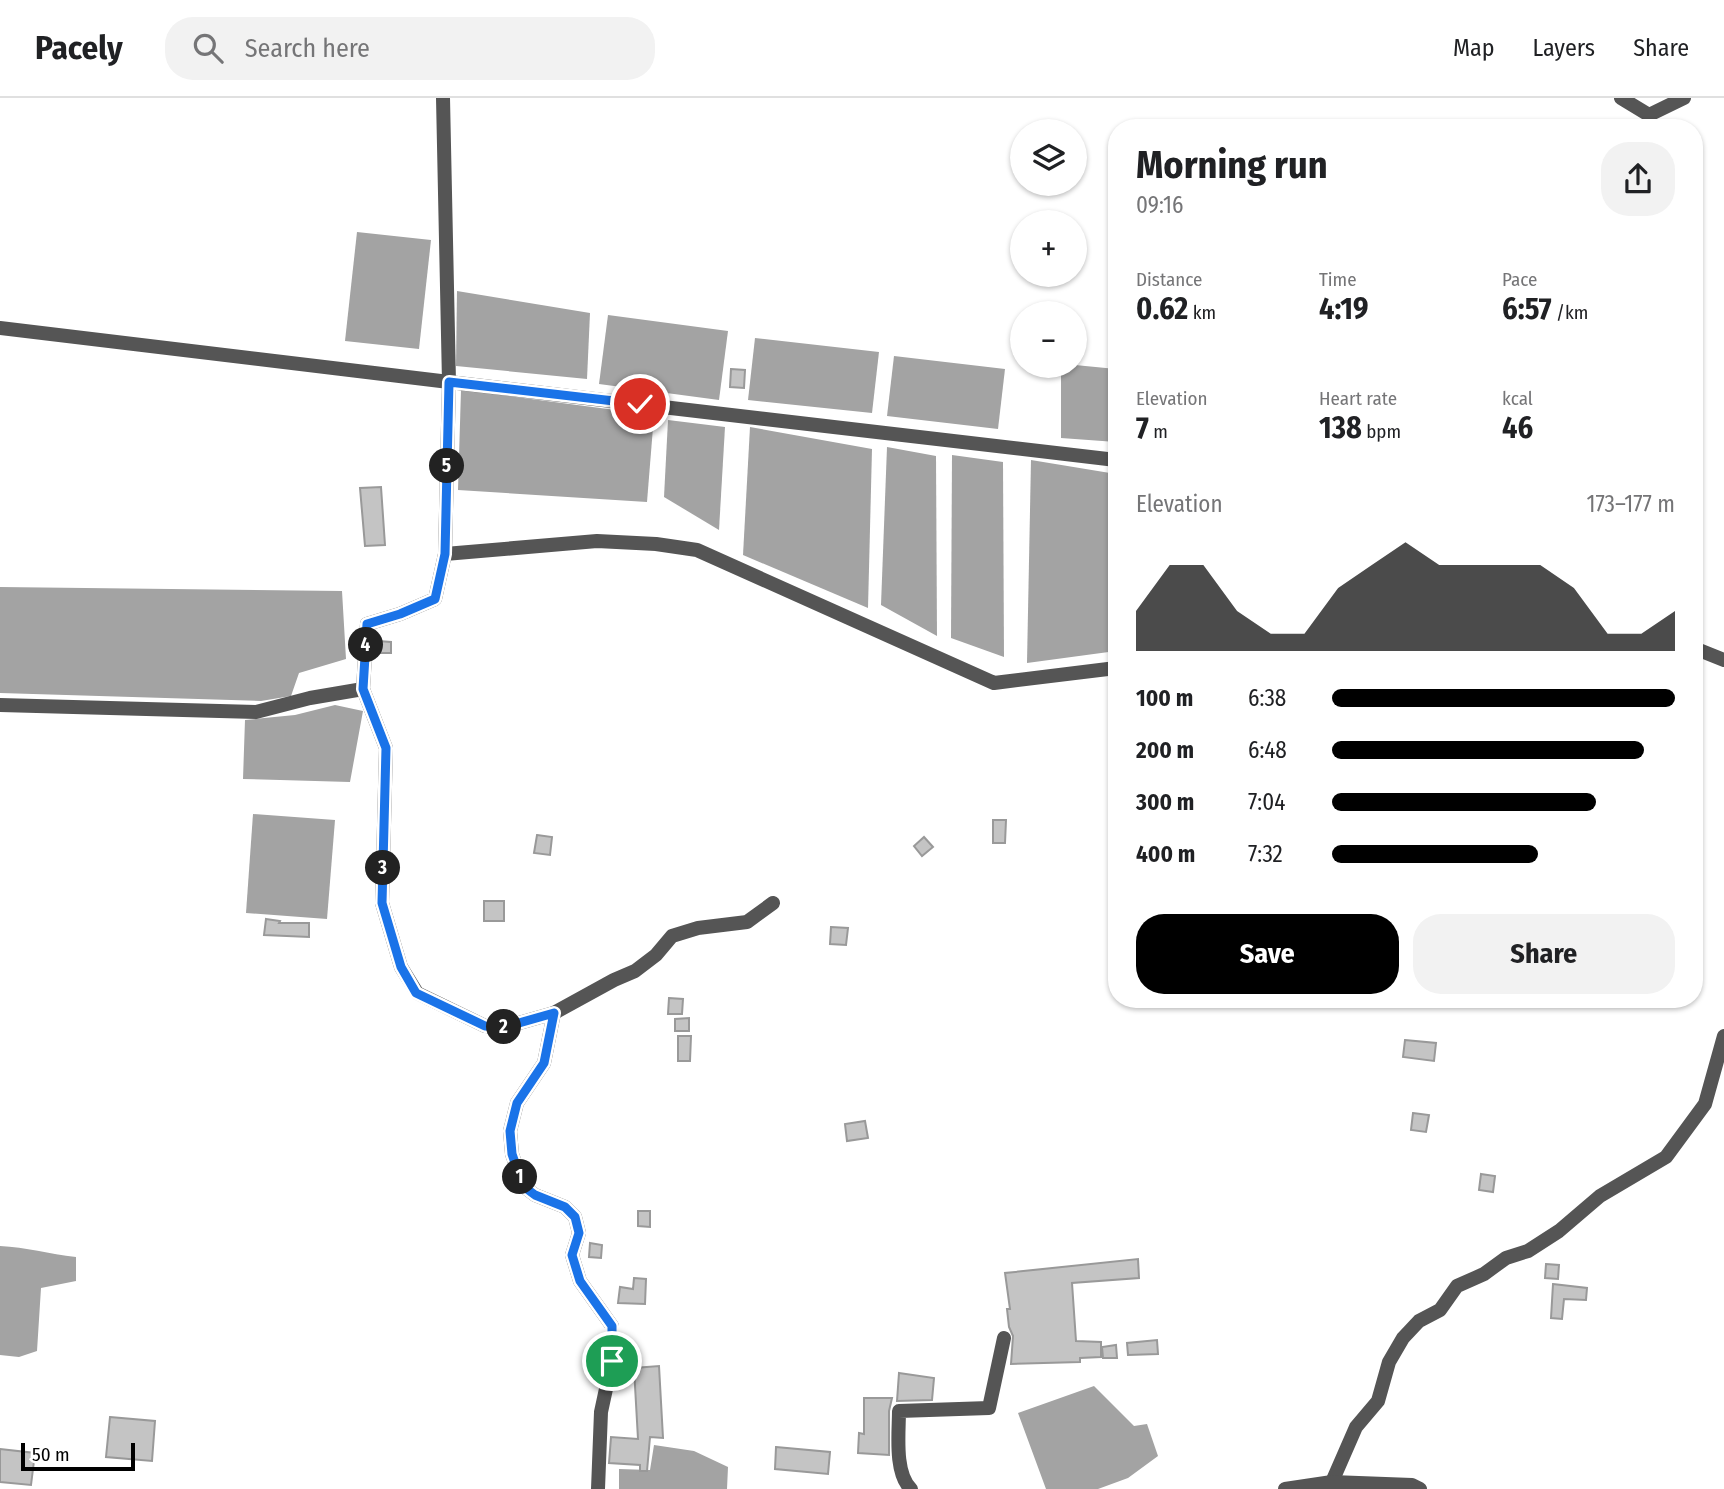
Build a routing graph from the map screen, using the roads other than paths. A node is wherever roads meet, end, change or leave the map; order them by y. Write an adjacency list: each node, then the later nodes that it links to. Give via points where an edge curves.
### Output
1 (443, 98): 5 (street)
2 (1622, 98): 3 (street, via 1649,115)
3 (1684, 98)
4 (0, 328): 5 (street)
5 (449, 382): 6 (street); 7 (street)
6 (1108, 459)
7 (445, 554): 10 (street, via 597,541 697,550 994,683); 11 (street, via 435,599 367,624)
8 (1703, 652): 9 (street)
9 (1724, 660)
10 (1108, 669)
11 (363, 689): 12 (street, via 256,712); 14 (street, via 386,748 382,903 401,967 416,993 485,1026 505,1027)
12 (0, 705)
13 (773, 903): 14 (street, via 747,922 672,936 635,971)
14 (554, 1013): 18 (street, via 544,1063 517,1103 510,1131 512,1154 523,1186 575,1217 579,1233 572,1255 580,1281 612,1326 612,1361 601,1412)
15 (1724, 1036): 17 (street, via 1705,1104 1666,1157 1600,1196 1528,1251 1457,1286 1440,1310 1419,1321 1403,1338 1389,1362 1378,1401 1356,1427)
16 (1004, 1338): 19 (street, via 989,1408 899,1411 899,1459)
17 (1332, 1482): 20 (street); 21 (street)
18 (598, 1489)
19 (911, 1489)
20 (1284, 1489)
21 (1420, 1489)

